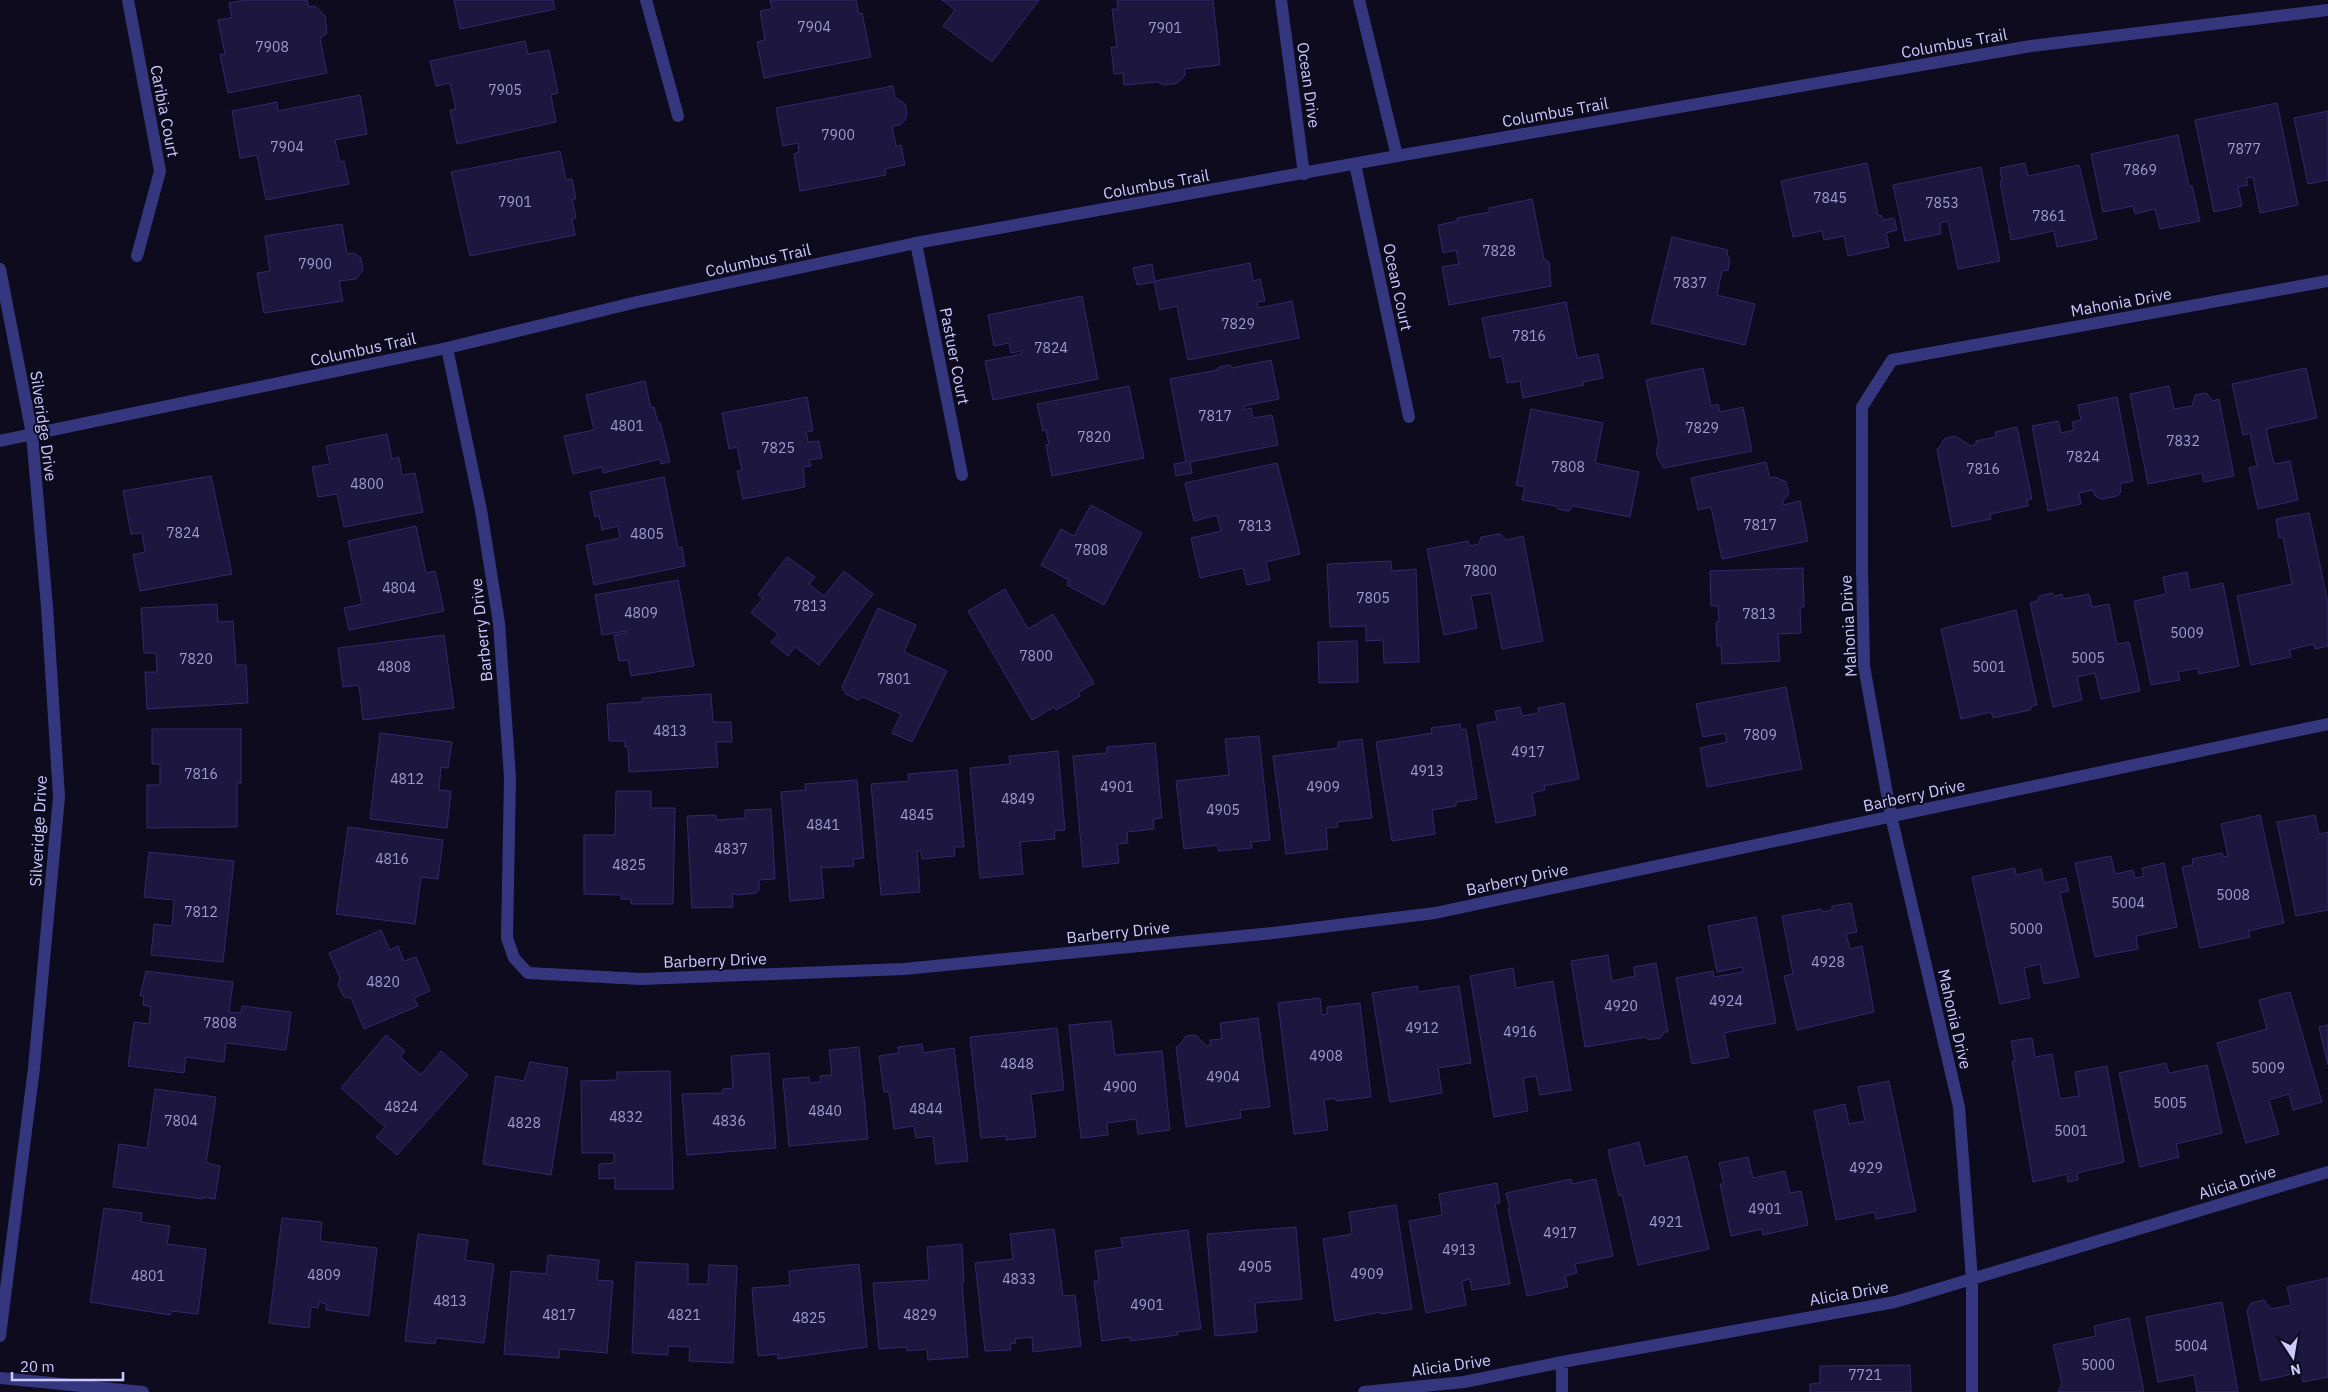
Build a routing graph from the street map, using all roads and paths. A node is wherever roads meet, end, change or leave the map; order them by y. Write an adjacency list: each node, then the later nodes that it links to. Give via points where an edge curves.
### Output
1 (128, 0): 11 (street, Caribia Court, via 160,171)
2 (646, 0): 6 (street)
3 (1281, 0): 9 (street, Ocean Drive)
4 (1359, 0): 7 (street)
5 (2328, 10): 7 (street, Columbus Trail, via 2031,46)
6 (678, 116)
7 (1397, 156): 8 (street, Columbus Trail)
8 (1355, 164): 9 (street, Columbus Trail); 15 (street, Ocean Court)
9 (1304, 174): 10 (street, Columbus Trail)
10 (916, 243): 14 (street, Columbus Trail, via 637,302); 18 (street, Pastuer Court)
11 (137, 256)
12 (0, 269): 16 (street, Silveridge Drive)
13 (2328, 281): 20 (street, Mahonia Drive, via 1892,360 1862,407 1862,560 1864,666)
14 (447, 348): 16 (street, Columbus Trail); 20 (street, Barberry Drive, via 481,510 499,623 510,777 507,938 514,958 528,973 641,979 904,969 1273,934 1434,913)
15 (1409, 418)
16 (32, 434): 17 (street, Columbus Trail); 23 (street, Silveridge Drive, via 59,797 34,1068)
17 (0, 441)
18 (962, 475)
19 (2328, 724): 20 (street, Barberry Drive)
20 (1892, 816): 22 (street, Mahonia Drive, via 1959,1106)
21 (2328, 1172): 22 (street, Alicia Drive)
22 (1972, 1279): 24 (street, Alicia Drive, via 1895,1302); 29 (street, Mahonia Drive)
23 (0, 1336)
24 (1562, 1362): 27 (street, Alicia Drive, via 1464,1382); 28 (street)
25 (0, 1378): 26 (street)
26 (143, 1392)
27 (1364, 1392)
28 (1562, 1392)
29 (1972, 1392)

